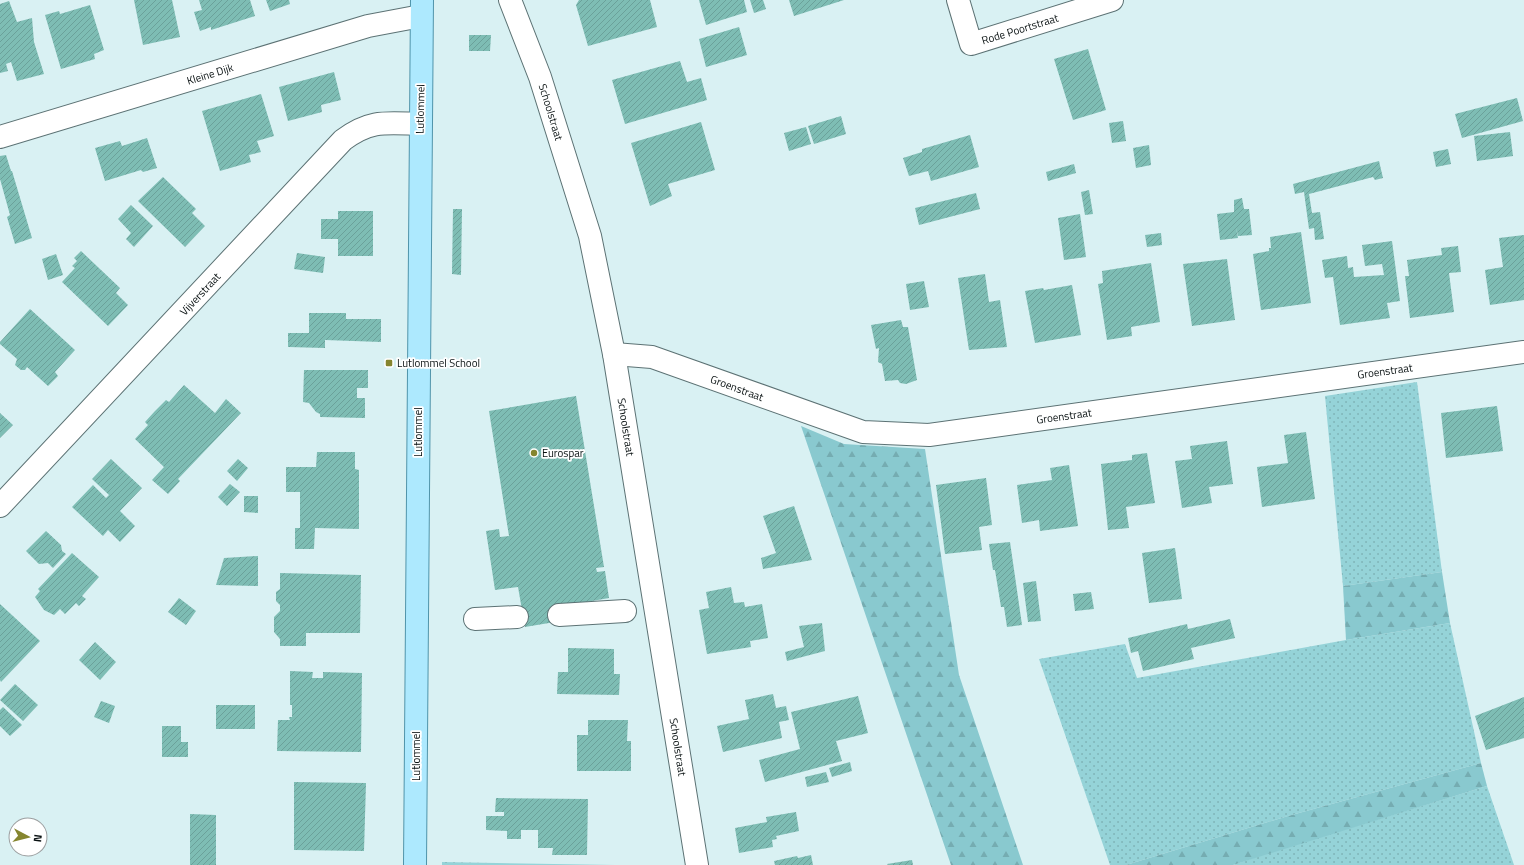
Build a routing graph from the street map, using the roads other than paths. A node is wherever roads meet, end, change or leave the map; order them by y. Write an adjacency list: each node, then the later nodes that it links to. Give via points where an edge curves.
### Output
1 (510, 0): 8 (street, Schoolstraat, via 540,77 590,236)
2 (958, 0): 3 (street, Rode Poortstraat, via 971,44)
3 (1112, 0)
4 (421, 8): 5 (main road, Lutlommel); 6 (street, Kleine Dijk)
5 (420, 124): 9 (street, Vijverstraat, via 373,124 343,140); 14 (main road, Lutlommel)
6 (0, 137)
7 (1524, 352): 8 (street, Groenstraat, via 929,435 863,432 652,356)
8 (614, 354): 15 (street, Schoolstraat)
9 (0, 506)
10 (625, 611): 11 (street)
11 (559, 615)
12 (517, 617): 13 (street)
13 (475, 620)
14 (415, 865)
15 (697, 865)

